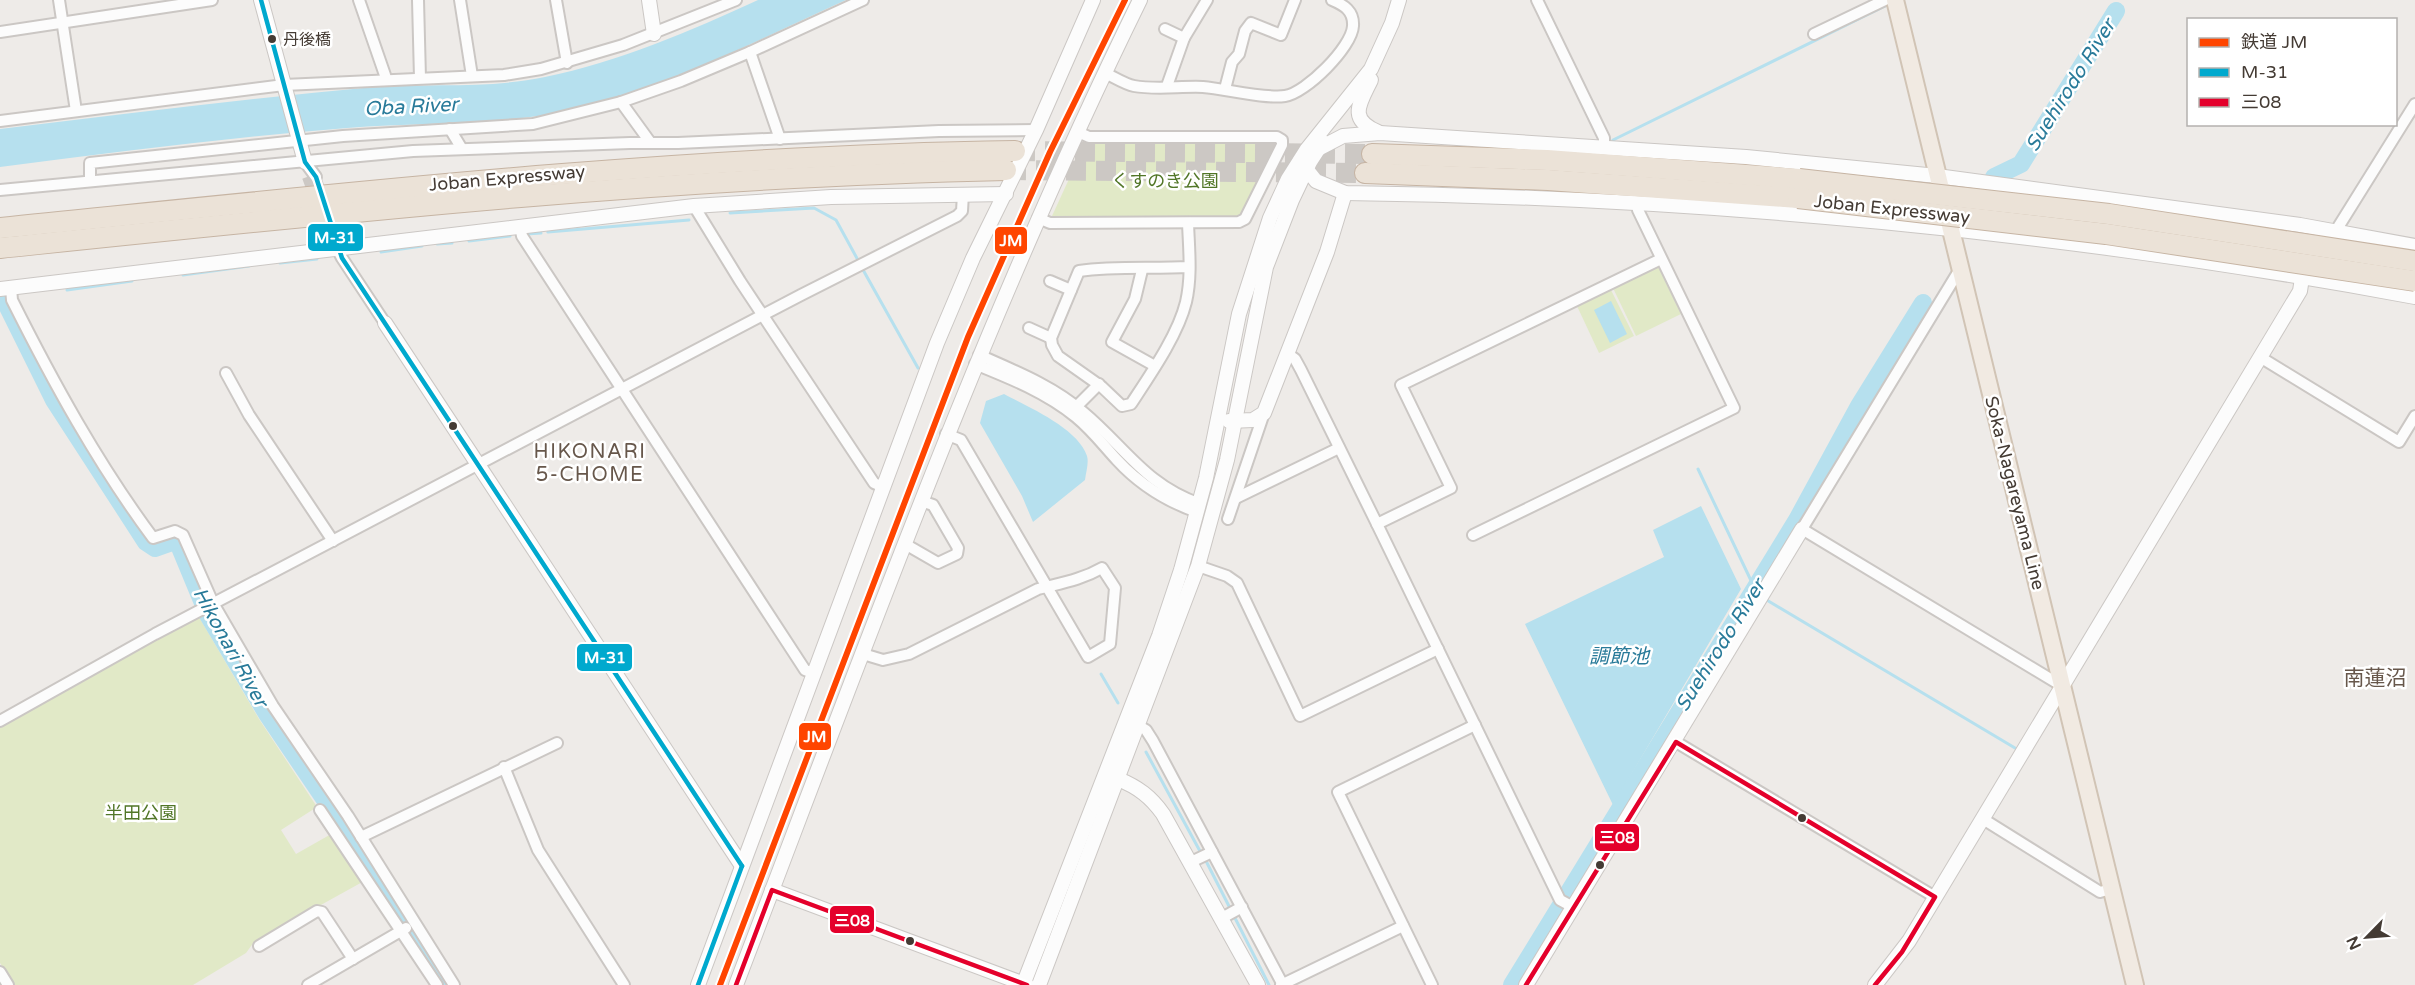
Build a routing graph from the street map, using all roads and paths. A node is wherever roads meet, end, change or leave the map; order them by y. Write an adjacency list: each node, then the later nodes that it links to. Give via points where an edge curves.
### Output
1 (59, 0): 20 (street)
2 (212, 0): 20 (street)
3 (261, 0): 35 (street)
4 (359, 0): 31 (street)
5 (418, 0): 32 (street)
6 (460, 0): 30 (street)
7 (556, 0): 28 (street)
8 (650, 0): 24 (street)
9 (736, 0): 24 (street)
10 (863, 0): 27 (street)
11 (1093, 0): 42 (street)
12 (1140, 0): 29 (street)
13 (1207, 0): 26 (street)
14 (1295, 0): 36 (street, via 1281,35 1251,23 1232,62)
15 (1332, 0): 36 (street, via 1350,12 1353,28 1332,61 1310,83 1285,96)
16 (1399, 0): 21 (street)
17 (1537, 0): 48 (street, via 1604,138)
18 (1885, 0): 25 (street)
19 (1895, 0): 58 (main road, Soka-Nagareyama Line)
20 (63, 22): 23 (street); 39 (street)
21 (1392, 23): 33 (street, via 1389,45); 54 (street, via 1371,69 1331,116)
22 (1165, 29): 26 (street)
23 (0, 32)
24 (654, 33): 28 (street)
25 (1814, 34)
26 (1184, 38): 34 (street)
27 (750, 52): 37 (street); 46 (street)
28 (567, 63): 30 (street, via 504,75)
29 (1105, 73): 34 (street, via 1136,87); 43 (street)
30 (472, 76): 32 (street)
31 (386, 78): 32 (street); 35 (street)
32 (420, 78)
33 (1371, 80): 44 (street, via 1360,102 1359,115 1367,127); 49 (street)
34 (1167, 86): 36 (street)
35 (284, 88): 39 (street); 45 (street)
36 (1225, 89)
37 (621, 102): 41 (street, via 533,124); 47 (street)
38 (2415, 104): 76 (street)
39 (76, 111): 40 (street)
40 (0, 121)
41 (450, 129): 45 (street); 50 (street)
42 (1036, 130): 46 (street); 66 (street)
43 (1078, 132): 69 (street); 71 (street, via 1089,137 1282,140 1245,219)
44 (1380, 133): 48 (street); 49 (street, via 1343,136)
45 (298, 138): 53 (street); 60 (street, via 90,163)
46 (780, 139): 47 (street)
47 (650, 142): 50 (street)
48 (1604, 147): 56 (street)
49 (1320, 148): 54 (street)
50 (462, 149): 53 (street)
51 (1015, 151): 74 (highway, Joban Expressway, via 832,156 530,175)
52 (1371, 154): 62 (highway, Joban Expressway, via 1558,161)
53 (305, 162): 59 (street); 60 (street)
54 (1303, 166): 64 (street, via 1316,181); 105 (street, via 1266,267); 109 (street, via 1270,218 1248,281)
55 (1006, 170): 78 (highway, Joban Expressway, via 820,176 531,195)
56 (1878, 170): 58 (street); 70 (street)
57 (1365, 173): 62 (highway, Joban Expressway)
58 (1937, 176): 61 (street); 75 (main road, Soka-Nagareyama Line)
59 (311, 177)
60 (90, 181): 63 (street)
61 (1973, 181): 75 (street); 76 (street, via 2130,200)
62 (1799, 188): 81 (highway, Joban Expressway, bridge, via 2109,214); 87 (highway, Joban Expressway, bridge)
63 (0, 190)
64 (1345, 192): 67 (street); 95 (street)
65 (963, 194): 66 (street); 68 (street); 91 (street, via 962,211 957,216)
66 (1006, 194): 110 (street, via 946,321)
67 (1636, 203): 70 (street); 80 (street)
68 (694, 206): 73 (street); 91 (street)
69 (1038, 219): 71 (street, via 1050,223); 97 (street)
70 (1873, 222): 75 (street)
71 (1188, 223): 82 (street)
72 (329, 225): 79 (street)
73 (520, 226): 79 (street); 101 (street, via 522,236)
74 (0, 228)
75 (1959, 232): 83 (main road, Soka-Nagareyama Line); 85 (street)
76 (2335, 232): 77 (street); 85 (street)
77 (2415, 246)
78 (0, 248)
79 (337, 248): 88 (street); 92 (street)
80 (1661, 259): 115 (street, via 1401,385 1450,488); 117 (street, via 1734,408)
81 (2415, 261)
82 (1190, 267): 84 (street); 98 (street, via 1186,304)
83 (1960, 269): 116 (street); 126 (main road, Soka-Nagareyama Line)
84 (1142, 270): 89 (street, via 1106,267 1079,271); 98 (street, via 1135,299 1113,342)
85 (2305, 278): 90 (street); 96 (street)
86 (1050, 281): 89 (street)
87 (2415, 281)
88 (5, 288): 122 (street, via 52,381 153,538 175,531 183,535)
89 (1071, 290): 94 (street)
90 (2415, 297)
91 (763, 315): 101 (street); 110 (street, via 874,483)
92 (385, 323): 108 (street)
93 (1029, 328): 94 (street)
94 (1051, 338): 100 (street, via 1058,356)
95 (1288, 354): 103 (street); 107 (street)
96 (2260, 357): 104 (street, via 2399,442); 126 (street)
97 (977, 360): 102 (street, via 1033,380); 106 (street); 113 (street, via 1054,401 1077,418 1145,485 1176,505)
98 (1155, 366): 100 (street, via 1131,404 1122,406)
99 (226, 373): 118 (street, via 249,415)
100 (1099, 384): 102 (street)
101 (621, 389): 108 (street); 125 (street, via 806,670)
102 (1076, 407): 113 (street, via 1151,479)
103 (1264, 413): 105 (street, via 1253,420); 111 (street)
104 (2415, 417)
105 (1235, 419): 109 (street, via 1226,424 1217,458); 120 (street)
106 (946, 434): 112 (street); 121 (street, via 961,440)
107 (1339, 448): 111 (street); 115 (street)
108 (478, 465): 118 (street); 140 (street)
109 (1206, 478): 113 (street)
110 (883, 487): 125 (street)
111 (1236, 498): 114 (street)
112 (921, 501): 119 (street); 119 (street, via 933,505 958,548 957,554 938,563)
113 (1199, 508): 160 (street, via 1160,636)
114 (1228, 519)
115 (1377, 524): 123 (street)
116 (1802, 529): 126 (street); 130 (street)
117 (1473, 535)
118 (333, 541): 122 (street)
119 (905, 544): 124 (street)
120 (1198, 566): 123 (street, via 1227,576 1237,584 1300,716); 129 (street)
121 (1046, 587): 121 (street, via 1088,657 1110,644 1115,588 1102,568 1083,579); 124 (street, via 909,654 883,660)
122 (208, 606): 127 (street); 136 (street, via 273,706)
123 (1437, 649): 128 (street)
124 (863, 654): 142 (street)
125 (813, 673): 140 (street)
126 (2062, 687): 135 (street); 141 (main road, Soka-Nagareyama Line)
127 (0, 721)
128 (1475, 724): 145 (street); 148 (street, via 1338,792)
129 (1138, 726): 133 (street); 138 (street, via 1153,741)
130 (1676, 742): 143 (street); 145 (street)
131 (557, 743): 132 (street)
132 (504, 767): 137 (street); 157 (street, via 538,850)
133 (1118, 779): 139 (street, via 1154,801); 161 (street)
134 (321, 810): 136 (street)
135 (1983, 819): 141 (street, via 2100,892); 143 (street)
136 (339, 821): 137 (street); 144 (street)
137 (361, 837): 144 (street)
138 (1212, 852): 139 (street); 146 (street)
139 (1195, 861): 147 (street)
140 (742, 866): 158 (street)
141 (2111, 889): 167 (main road, Soka-Nagareyama Line)
142 (772, 890): 159 (street); 160 (street)
143 (1935, 897): 166 (street)
144 (391, 901): 149 (street); 149 (street)
145 (1566, 904): 165 (street)
146 (1242, 908): 147 (street); 163 (street)
147 (1225, 916): 162 (street)
148 (1403, 926): 163 (street); 164 (street)
149 (407, 928): 151 (street); 155 (street); 156 (street)
150 (259, 946): 151 (street, via 317,911 322,912)
151 (353, 959): 154 (street)
152 (0, 972): 153 (street)
153 (8, 985)
154 (308, 985)
155 (437, 985)
156 (454, 985)
157 (624, 985)
158 (698, 985)
159 (736, 985)
160 (1024, 985)
161 (1039, 985)
162 (1258, 985)
163 (1282, 985)
164 (1432, 985)
165 (1526, 985)
166 (1875, 985)
167 (2135, 985)

